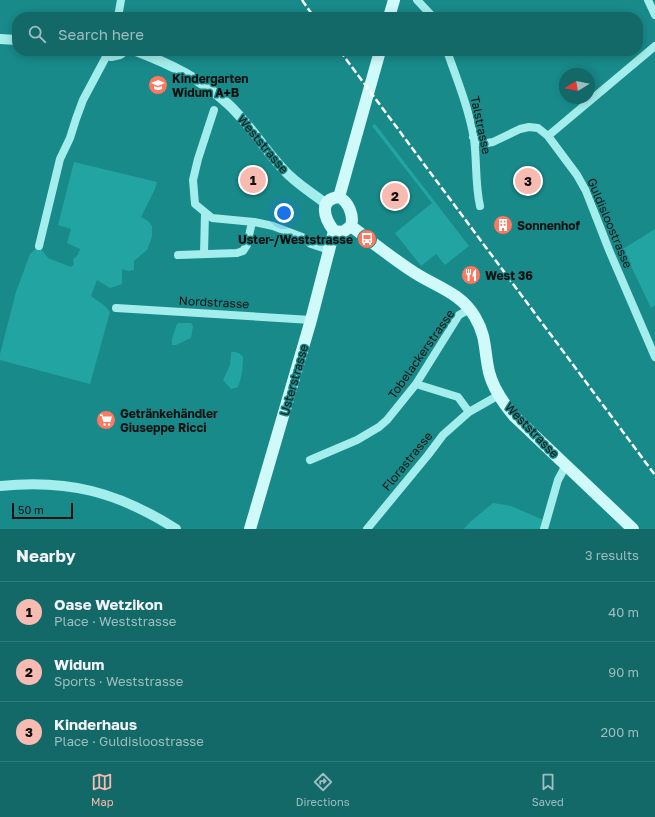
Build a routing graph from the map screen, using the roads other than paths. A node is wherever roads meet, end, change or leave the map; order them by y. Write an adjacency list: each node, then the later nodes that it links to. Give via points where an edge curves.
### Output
1 (121, 0): 5 (street)
2 (394, 0): 6 (main road)
3 (417, 0): 7 (street)
4 (648, 0): 8 (street)
5 (119, 12)
6 (390, 12)
7 (428, 12)
8 (655, 15)
9 (0, 39): 10 (street)
10 (12, 40)
11 (655, 46): 17 (street)
12 (104, 56): 26 (street, via 60,159)
13 (148, 56): 20 (street, Weststrasse, via 190,75 208,88 240,116 283,170)
14 (379, 56): 19 (main road)
15 (449, 56): 18 (street, Talstrasse, via 466,106)
16 (214, 110): 22 (street, via 193,180 195,204)
17 (548, 136): 18 (street, Guldisloostrasse, via 538,128 529,126 493,142 480,142); 33 (street, Guldisloostrasse, via 577,175 586,192)
18 (473, 137): 21 (street, Talstrasse)
19 (339, 197): 20 (main road, via 332,198); 24 (main road, via 344,199 349,209)
20 (326, 203): 25 (main road, via 325,210)
21 (480, 206)
22 (205, 213): 23 (street, via 212,218); 28 (street)
23 (252, 222): 27 (street, via 272,226); 28 (street, via 247,245 243,251)
24 (351, 226): 25 (main road, via 343,232); 31 (main road, Weststrasse, via 405,267 450,292)
25 (334, 231): 27 (main road, Usterstrasse)
26 (39, 246)
27 (329, 250): 32 (main road, Usterstrasse)
28 (204, 254): 29 (street)
29 (178, 255)
30 (116, 308): 32 (street, Nordstrasse)
31 (470, 309): 34 (street, Tobelackerstrasse, via 459,315); 35 (main road, Weststrasse, via 484,336 490,374)
32 (311, 320): 41 (main road, Usterstrasse)
33 (655, 357)
34 (416, 384): 36 (street, via 458,397); 37 (street, Tobelackerstrasse, via 396,411 379,427 357,440)
35 (499, 395): 36 (street, Florastrasse); 38 (main road, Weststrasse, via 515,417)
36 (469, 412): 42 (street, Florastrasse, via 443,435)
37 (310, 460)
38 (566, 465): 43 (street, via 558,480); 44 (main road, Weststrasse)
39 (0, 486): 40 (street, via 40,484 90,490 129,503)
40 (176, 529)
41 (250, 529)
42 (367, 529)
43 (544, 529)
44 (633, 529)

